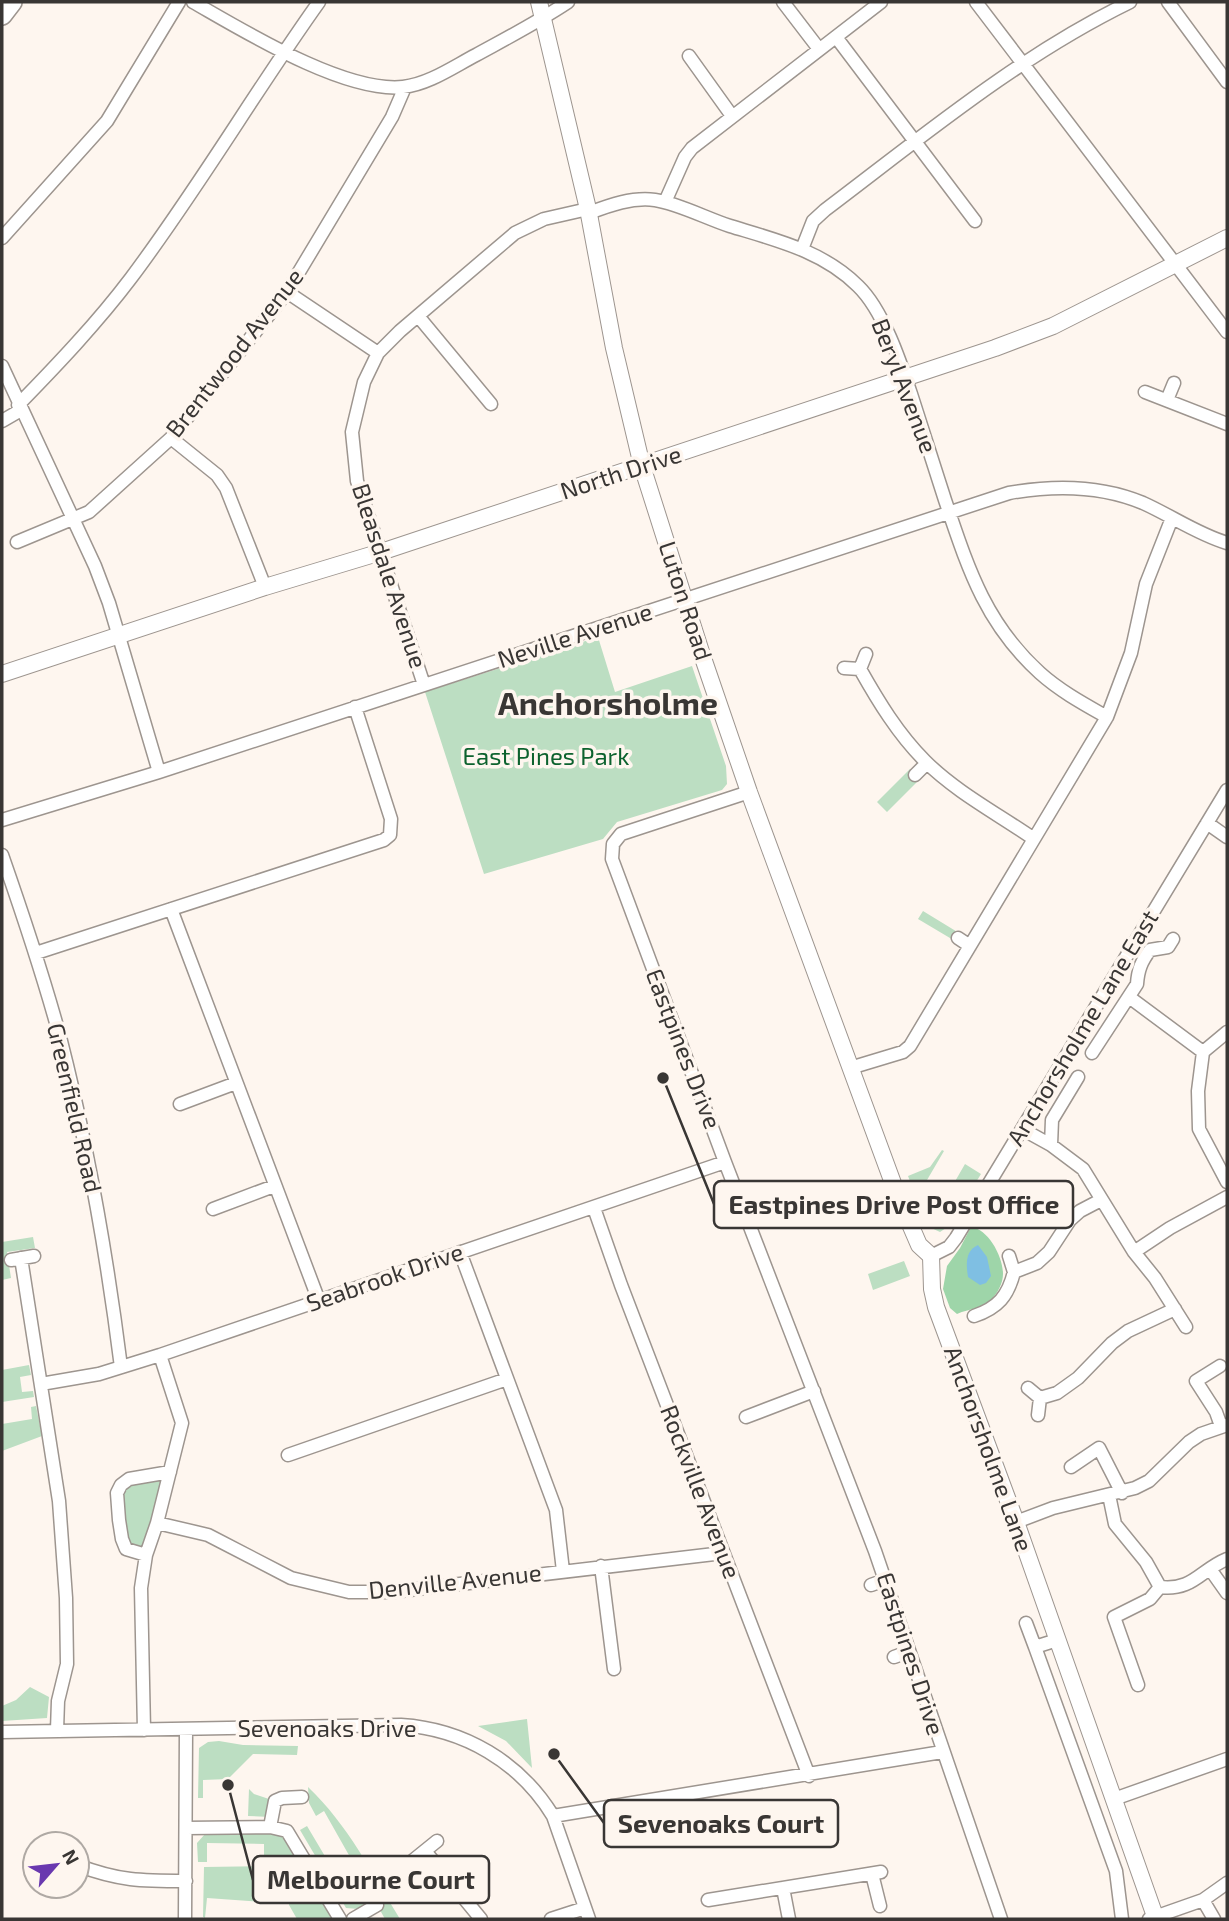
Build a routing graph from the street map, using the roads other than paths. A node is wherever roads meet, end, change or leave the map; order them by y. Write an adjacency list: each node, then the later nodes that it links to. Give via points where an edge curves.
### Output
1 (12, 2): 13 (main road)
2 (179, 2): 28 (street, via 107,121)
3 (193, 2): 17 (street)
4 (319, 2): 17 (street)
5 (539, 2): 14 (street, Luton Road)
6 (568, 2): 14 (street)
7 (783, 2): 16 (street)
8 (881, 2): 15 (street)
9 (976, 2): 19 (street)
10 (1130, 2): 12 (street)
11 (1168, 2): 20 (street)
12 (1109, 6): 19 (street)
13 (2, 15)
14 (543, 18): 21 (street, via 439,75); 25 (street, Luton Road)
15 (836, 37): 16 (street); 23 (street)
16 (819, 49): 22 (street)
17 (284, 52): 21 (street, via 341,76); 41 (street, via 130,279)
18 (690, 56): 22 (street)
19 (1022, 63): 23 (street); 30 (street)
20 (1227, 82)
21 (405, 87): 31 (street, Brentwood Avenue, via 392,117)
22 (732, 116): 24 (street, via 692,148)
23 (915, 141): 26 (street); 29 (street, via 824,210 813,221)
24 (665, 202): 25 (street, Beryl Avenue, via 627,201); 29 (street, Beryl Avenue)
25 (588, 211): 32 (street, Bleasdale Avenue, via 544,219 515,233); 45 (street, Luton Road)
26 (975, 221)
27 (1227, 238): 30 (street, North Drive)
28 (2, 239)
29 (802, 249): 36 (street, Beryl Avenue, via 836,267 860,288 878,313)
30 (1177, 264): 33 (street); 36 (street, North Drive, via 1053,326)
31 (287, 292): 34 (street); 44 (street, Brentwood Avenue)
32 (418, 316): 34 (street, Bleasdale Avenue); 40 (street)
33 (1227, 332)
34 (378, 353): 51 (street, Bleasdale Avenue, via 364,382 352,432 357,481)
35 (2, 366): 41 (street)
36 (906, 378): 45 (street, North Drive); 46 (street, Beryl Avenue)
37 (1174, 383): 39 (street)
38 (1146, 392): 39 (street)
39 (1167, 400): 43 (street)
40 (491, 404)
41 (20, 408): 42 (street); 48 (street)
42 (2, 421)
43 (1227, 424)
44 (171, 438): 48 (street, Brentwood Avenue, via 89,512); 52 (street, via 226,488)
45 (642, 466): 51 (street, North Drive); 53 (street, Luton Road)
46 (950, 513): 47 (street, Neville Avenue, via 1009,493 1058,487 1113,494); 53 (street, Neville Avenue); 61 (street, Beryl Avenue, via 975,586 997,625 1042,675)
47 (1172, 518): 50 (street, Neville Avenue); 61 (street, via 1146,584 1131,653)
48 (74, 519): 49 (street, Brentwood Avenue); 54 (street)
49 (17, 542)
50 (1227, 542)
51 (381, 552): 52 (street, North Drive); 59 (street, Bleasdale Avenue)
52 (265, 587): 54 (street, North Drive)
53 (684, 600): 59 (street, Neville Avenue); 66 (street, Luton Road)
54 (118, 637): 58 (street, North Drive); 63 (street)
55 (866, 654): 57 (street)
56 (844, 668): 57 (street)
57 (860, 669): 62 (street, via 895,725)
58 (2, 674)
59 (424, 685): 60 (street, Neville Avenue)
60 (355, 707): 63 (street, Neville Avenue); 72 (street, via 391,819 390,835)
61 (1107, 716): 70 (street)
62 (927, 763): 64 (street); 70 (street, via 953,786)
63 (159, 772): 67 (street, Neville Avenue)
64 (915, 775)
65 (1227, 790): 68 (street, Anchorsholme Lane East)
66 (749, 792): 81 (street, Luton Road); 87 (street, Eastpines Drive, via 621,834 611,850)
67 (2, 820)
68 (1208, 823): 69 (street); 85 (street, Anchorsholme Lane East)
69 (1227, 837)
70 (1034, 839): 75 (street)
71 (2, 855): 76 (street, Greenfield Road)
72 (171, 909): 76 (street); 83 (street)
73 (958, 938): 75 (street)
74 (1172, 939): 77 (street, via 1168,947 1147,954)
75 (970, 946): 81 (street, via 910,1046)
76 (36, 953): 106 (street, Greenfield Road, via 88,1161)
77 (1129, 996): 79 (street); 80 (street)
78 (1227, 1032): 79 (street)
79 (1203, 1052): 88 (street, via 1199,1129)
80 (1092, 1053)
81 (850, 1068): 96 (street, Luton Road, via 909,1222 919,1245)
82 (1078, 1077): 86 (street, Anchorsholme Lane East, via 1052,1120)
83 (236, 1083): 84 (street); 89 (street)
84 (180, 1104)
85 (1022, 1129): 86 (street); 96 (street, Anchorsholme Lane East, via 956,1238)
86 (1051, 1145): 91 (street, via 1083,1169)
87 (725, 1162): 92 (street, Seabrook Drive); 110 (street, Eastpines Drive)
88 (1227, 1182)
89 (274, 1186): 93 (street); 100 (street)
90 (1227, 1197): 95 (street)
91 (1101, 1200): 95 (street); 99 (street, via 1070,1220 1037,1263)
92 (594, 1208): 94 (street, Seabrook Drive); 121 (street, Rockville Avenue)
93 (214, 1209)
94 (460, 1252): 100 (street, Seabrook Drive); 107 (street)
95 (1134, 1252): 101 (street)
96 (930, 1256): 119 (street, Anchorsholme Lane, via 936,1307)
97 (1009, 1256): 99 (street)
98 (22, 1258): 108 (street)
99 (1014, 1272): 102 (street, via 1000,1302)
100 (319, 1301): 104 (street, Seabrook Drive)
101 (1175, 1309): 103 (street); 111 (street, via 1128,1331 1078,1378)
102 (974, 1316)
103 (1186, 1327)
104 (160, 1354): 106 (street, Seabrook Drive); 117 (street, via 182,1423)
105 (1220, 1366): 114 (street, via 1196,1381)
106 (121, 1367): 108 (street, Seabrook Drive)
107 (507, 1379): 115 (street); 126 (street, via 556,1510)
108 (41, 1384): 140 (street, via 59,1501 66,1598 67,1664)
109 (1028, 1388): 111 (street)
110 (814, 1391): 113 (street); 127 (street, Eastpines Drive)
111 (1040, 1398): 112 (street)
112 (1038, 1415)
113 (746, 1417)
114 (1224, 1426): 118 (street, via 1189,1441 1149,1481)
115 (288, 1454)
116 (1072, 1466): 118 (street, via 1099,1448)
117 (170, 1472): 120 (street); 122 (street, via 129,1479 117,1493 126,1549)
118 (1115, 1494): 119 (street); 129 (street, via 1115,1524)
119 (1016, 1522): 132 (street, Anchorsholme Lane)
120 (157, 1523): 122 (street); 126 (street, Denville Avenue, via 208,1535 291,1578 349,1592 392,1592)
121 (723, 1553): 124 (street, Denville Avenue); 144 (street, Rockville Avenue)
122 (146, 1555): 138 (street, via 141,1588)
123 (1227, 1559): 125 (street)
124 (601, 1566): 126 (street, Denville Avenue); 136 (street)
125 (1210, 1569): 129 (street, via 1187,1585); 130 (street)
126 (564, 1571)
127 (885, 1580): 128 (street); 134 (street, Eastpines Drive)
128 (871, 1585)
129 (1160, 1587): 137 (street, via 1150,1599 1114,1617)
130 (1227, 1593)
131 (1026, 1623): 133 (street)
132 (1057, 1640): 133 (street); 145 (street, Anchorsholme Lane)
133 (1035, 1647): 170 (street, via 1116,1871)
134 (908, 1652): 135 (street); 142 (street, Eastpines Drive)
135 (894, 1657)
136 (614, 1669)
137 (1138, 1685)
138 (144, 1730): 139 (street, Sevenoaks Drive); 140 (street, Sevenoaks Drive)
139 (186, 1730): 147 (street, Sevenoaks Drive, via 401,1725 439,1730 477,1745 509,1765); 149 (street)
140 (57, 1731): 141 (street, Sevenoaks Drive)
141 (2, 1732)
142 (942, 1752): 144 (street); 169 (street, Eastpines Drive)
143 (1227, 1759): 145 (street)
144 (809, 1776): 147 (street)
145 (1114, 1799): 162 (street, Anchorsholme Lane)
146 (303, 1812): 148 (street, via 302,1793 275,1801)
147 (553, 1816): 161 (street, Sevenoaks Drive)
148 (270, 1827): 149 (street); 164 (street, via 290,1834)
149 (186, 1828): 154 (street)
150 (437, 1841): 151 (street)
151 (425, 1851): 152 (street); 166 (street)
152 (411, 1862)
153 (91, 1870): 154 (street, via 131,1881)
154 (186, 1881): 163 (street)
155 (1227, 1883): 158 (street)
156 (783, 1888): 157 (street); 160 (street, via 877,1873); 168 (street)
157 (708, 1900)
158 (1203, 1900): 162 (street); 171 (street)
159 (377, 1905): 165 (street)
160 (881, 1906)
161 (587, 1914): 167 (street)
162 (1153, 1918)
163 (185, 1919)
164 (341, 1919)
165 (354, 1919)
166 (481, 1919)
167 (551, 1919)
168 (789, 1919)
169 (1001, 1919)
170 (1122, 1919)
171 (1214, 1919)

